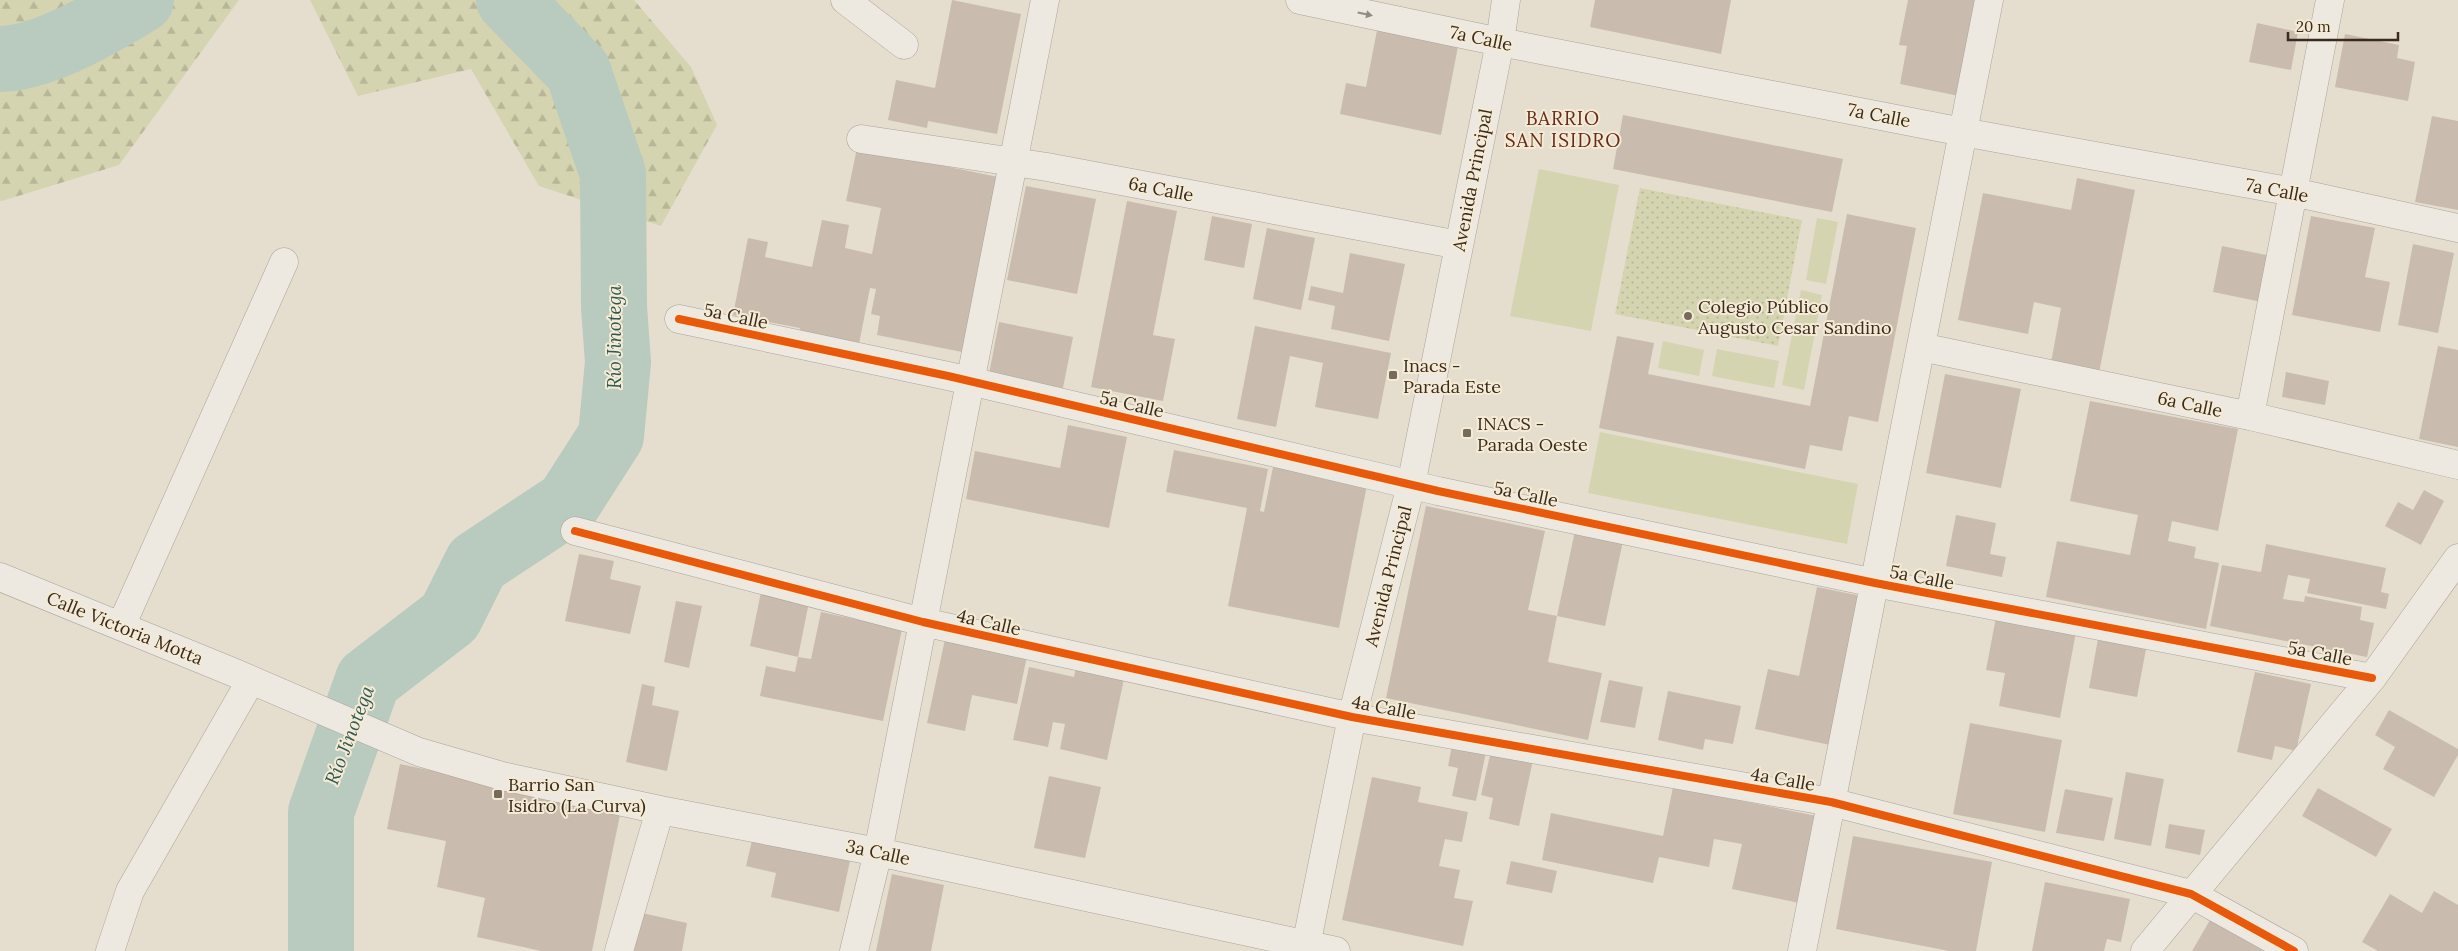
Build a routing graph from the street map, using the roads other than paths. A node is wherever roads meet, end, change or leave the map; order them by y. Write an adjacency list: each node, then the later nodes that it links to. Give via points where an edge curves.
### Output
1 (845, 0): 8 (street)
2 (1045, 0): 11 (street)
3 (1300, 0): 7 (street, 7a Calle, one-way to 7)
4 (1506, 0): 7 (street, Avenida Principal)
5 (1989, 0): 9 (street)
6 (2330, 0): 12 (street)
7 (1500, 42): 9 (street, 7a Calle); 14 (street, Avenida Principal)
8 (904, 45)
9 (1963, 132): 12 (street, 7a Calle); 17 (street)
10 (861, 139): 11 (street, 6a Calle)
11 (1012, 161): 14 (street, 6a Calle); 18 (street)
12 (2293, 192): 13 (street, 7a Calle); 19 (street)
13 (2458, 228)
14 (1459, 245): 21 (street, Avenida Principal)
15 (284, 262): 27 (street)
16 (679, 319): 18 (street, 5a Calle)
17 (1921, 347): 19 (street, 6a Calle); 25 (street)
18 (969, 381): 21 (street, 5a Calle); 26 (street)
19 (2250, 416): 20 (street, 6a Calle)
20 (2458, 464)
21 (1411, 485): 25 (street, 5a Calle); 30 (street, Avenida Principal)
22 (575, 531): 26 (street, 4a Calle)
23 (2458, 558): 28 (street)
24 (0, 577): 27 (street, Calle Victoria Motta)
25 (1875, 583): 28 (street, 5a Calle); 31 (street)
26 (923, 622): 30 (street, 4a Calle); 33 (street)
27 (121, 626): 29 (street, Calle Victoria Motta)
28 (2372, 678): 34 (street)
29 (251, 680): 32 (street, 3a Calle, via 420,752 502,776); 36 (street, via 130,891)
30 (1352, 717): 31 (street, 4a Calle); 35 (street, Avenida Principal)
31 (1831, 802): 34 (street, 4a Calle); 40 (street)
32 (660, 810): 33 (street, 3a Calle); 37 (street)
33 (878, 852): 35 (street, 3a Calle); 38 (street)
34 (2192, 894): 41 (street); 42 (street, 4a Calle)
35 (1306, 948): 39 (street, 3a Calle)
36 (110, 951)
37 (619, 951)
38 (854, 951)
39 (1336, 951)
40 (1802, 951)
41 (2145, 951)
42 (2294, 951)

